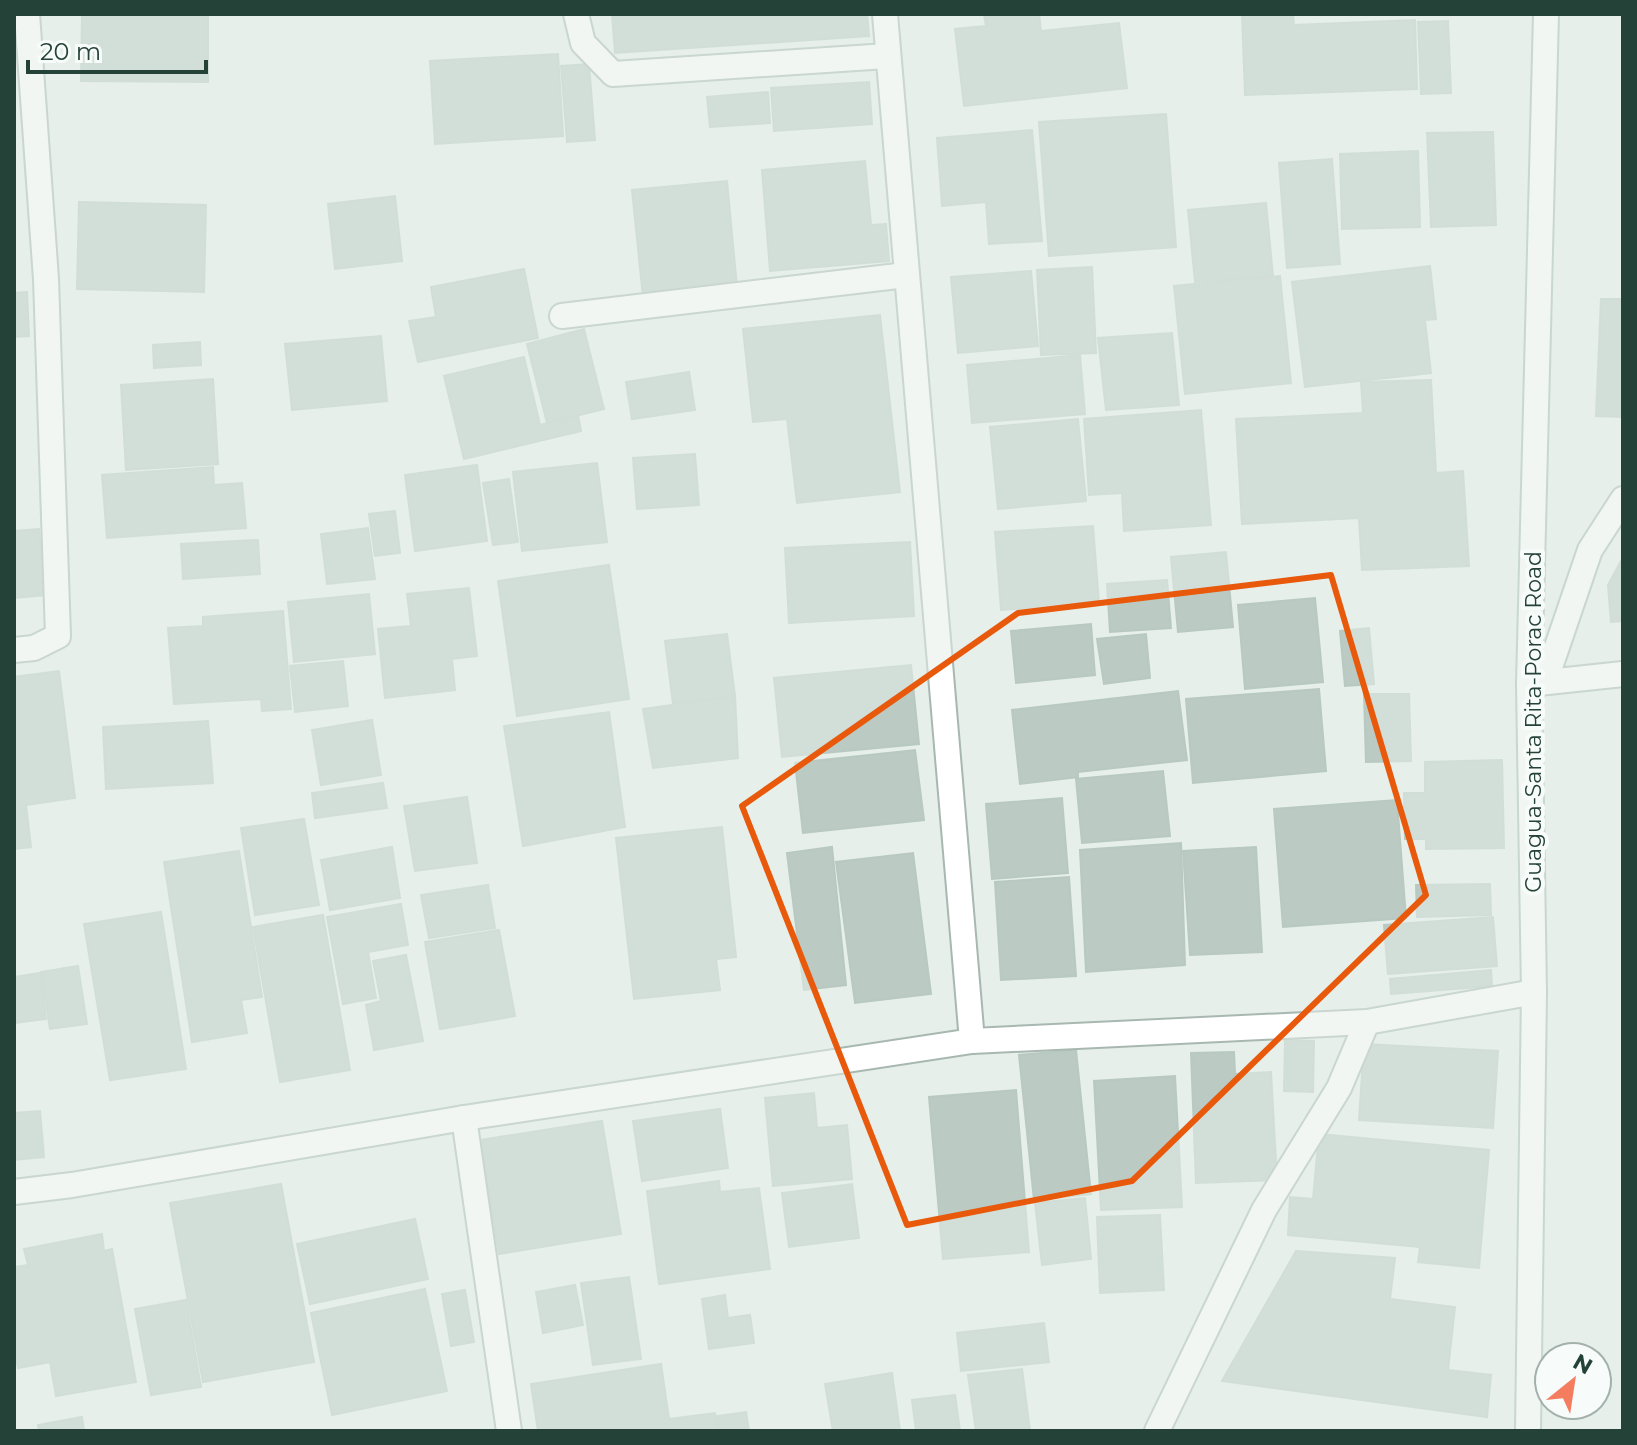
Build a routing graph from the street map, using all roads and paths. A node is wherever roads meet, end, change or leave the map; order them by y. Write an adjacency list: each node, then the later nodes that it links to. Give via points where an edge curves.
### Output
1 (27, 14): 9 (street, via 46,279 58,636 34,648)
2 (576, 14): 5 (street, via 583,43 613,74)
3 (885, 14): 5 (street)
4 (1546, 14): 11 (street, Guagua-Santa Rita-Porac Road)
5 (887, 56): 6 (street)
6 (906, 275): 7 (street); 14 (street)
7 (562, 316)
8 (1623, 499): 11 (street, via 1590,550)
9 (14, 650)
10 (1623, 674): 11 (street)
11 (1537, 683): 12 (street, Guagua-Santa Rita-Porac Road)
12 (1534, 992): 13 (street); 19 (street, Guagua-Santa Rita-Porac Road)
13 (1367, 1022): 14 (street); 18 (street, via 1339,1088 1264,1210)
14 (972, 1041): 15 (street)
15 (464, 1118): 16 (street); 17 (street)
16 (14, 1192)
17 (509, 1431)
18 (1157, 1431)
19 (1528, 1431)

